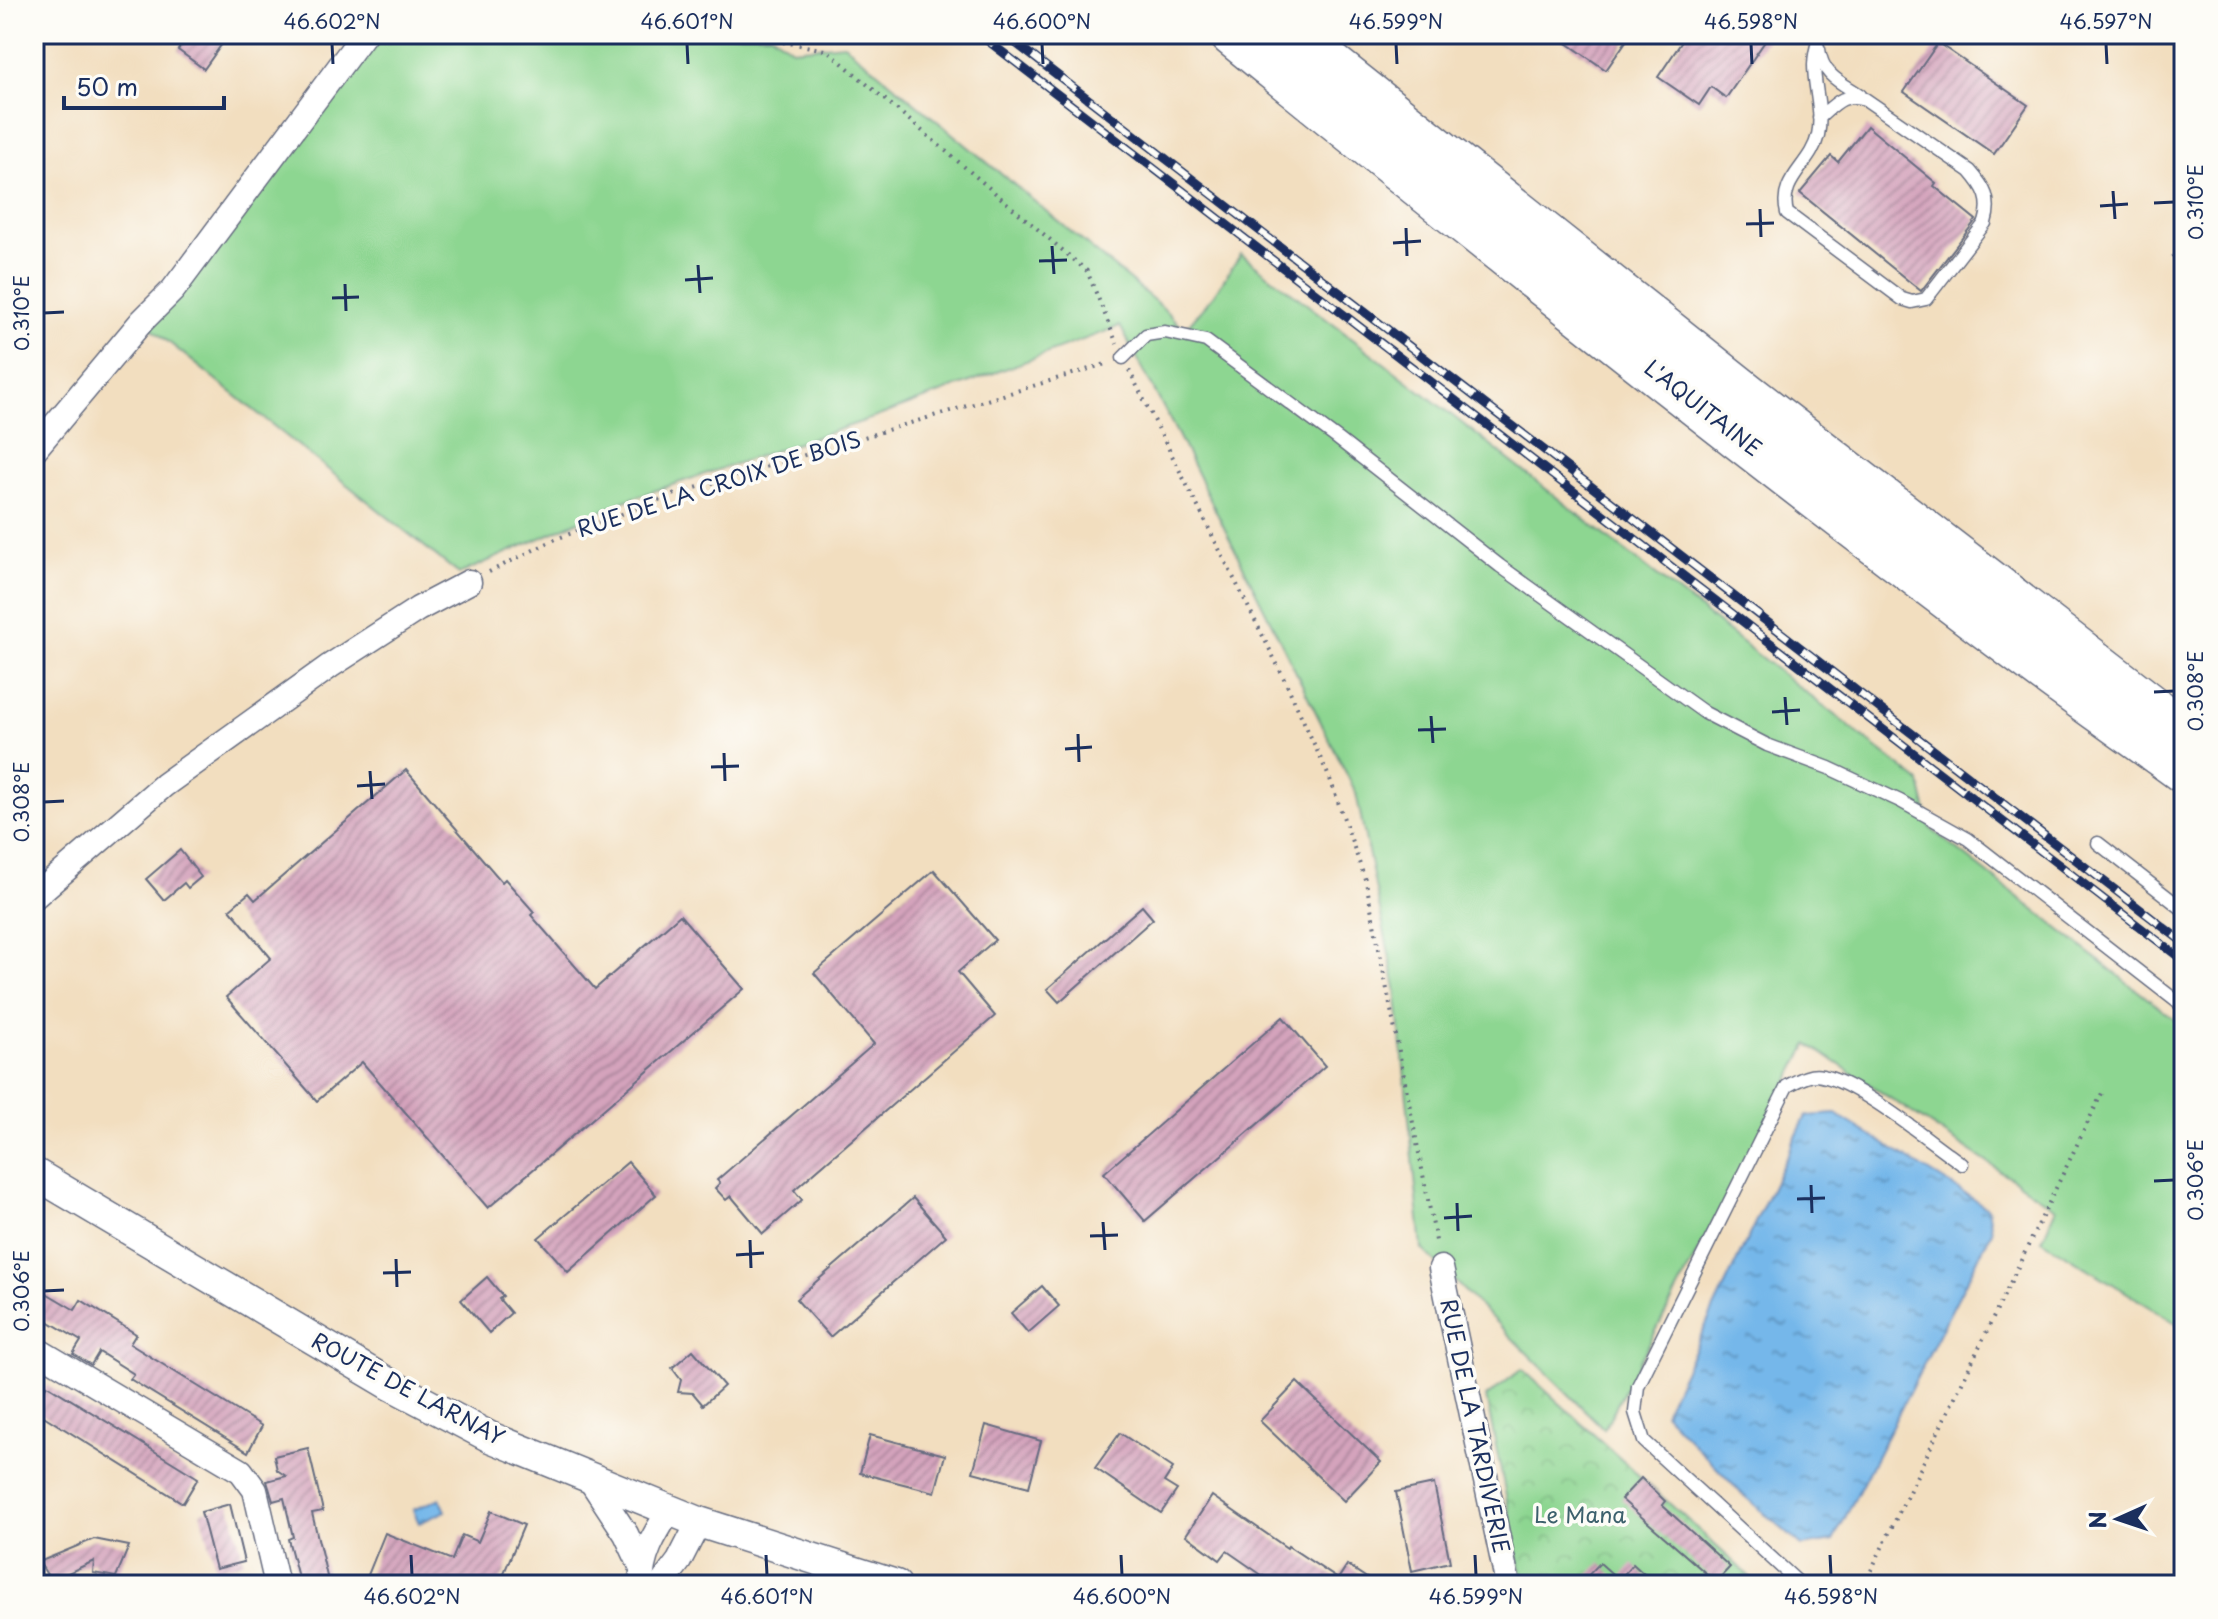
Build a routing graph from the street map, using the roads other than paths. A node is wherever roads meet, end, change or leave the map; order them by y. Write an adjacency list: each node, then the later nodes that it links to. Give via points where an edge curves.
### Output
1 (364, 34): 8 (street, via 173,290)
2 (1232, 34): 11 (highway, L'AQUITAINE, via 1738,436)
3 (1292, 34): 10 (highway, L'AQUITAINE)
4 (1819, 38): 5 (lane, via 1830,76); 6 (lane, via 1814,64)
5 (1865, 99): 6 (lane, via 1844,97); 6 (lane, via 1970,171 1988,196 1985,223 1926,299 1902,299 1787,213 1786,190 1810,156)
6 (1819, 118)
7 (1123, 358): 15 (lane, via 1146,335 1165,332 1206,341 1500,566 1705,713 1886,795 1968,839)
8 (34, 450)
9 (469, 582): 13 (street, via 330,666 164,785)
10 (2184, 732)
11 (2184, 771)
12 (2098, 843): 14 (lane)
13 (34, 897)
14 (2184, 910)
15 (2184, 1007)
16 (1962, 1164): 28 (lane, via 1847,1083 1819,1075 1787,1086 1638,1386 1635,1412 1644,1441)
17 (34, 1173): 20 (street, ROUTE DE LARNAY, via 406,1393 490,1437)
18 (1441, 1268): 27 (street, RUE DE LA TARDIVERIE)
19 (34, 1348): 24 (street, via 241,1471 255,1490)
20 (589, 1478): 21 (street, ROUTE DE LARNAY); 23 (street, via 626,1534)
21 (669, 1511): 22 (street, ROUTE DE LARNAY); 23 (street, via 649,1544)
22 (699, 1522): 25 (street); 26 (street, ROUTE DE LARNAY)
23 (641, 1576)
24 (277, 1585)
25 (661, 1585)
26 (896, 1585)
27 (1508, 1585)
28 (1801, 1585)

